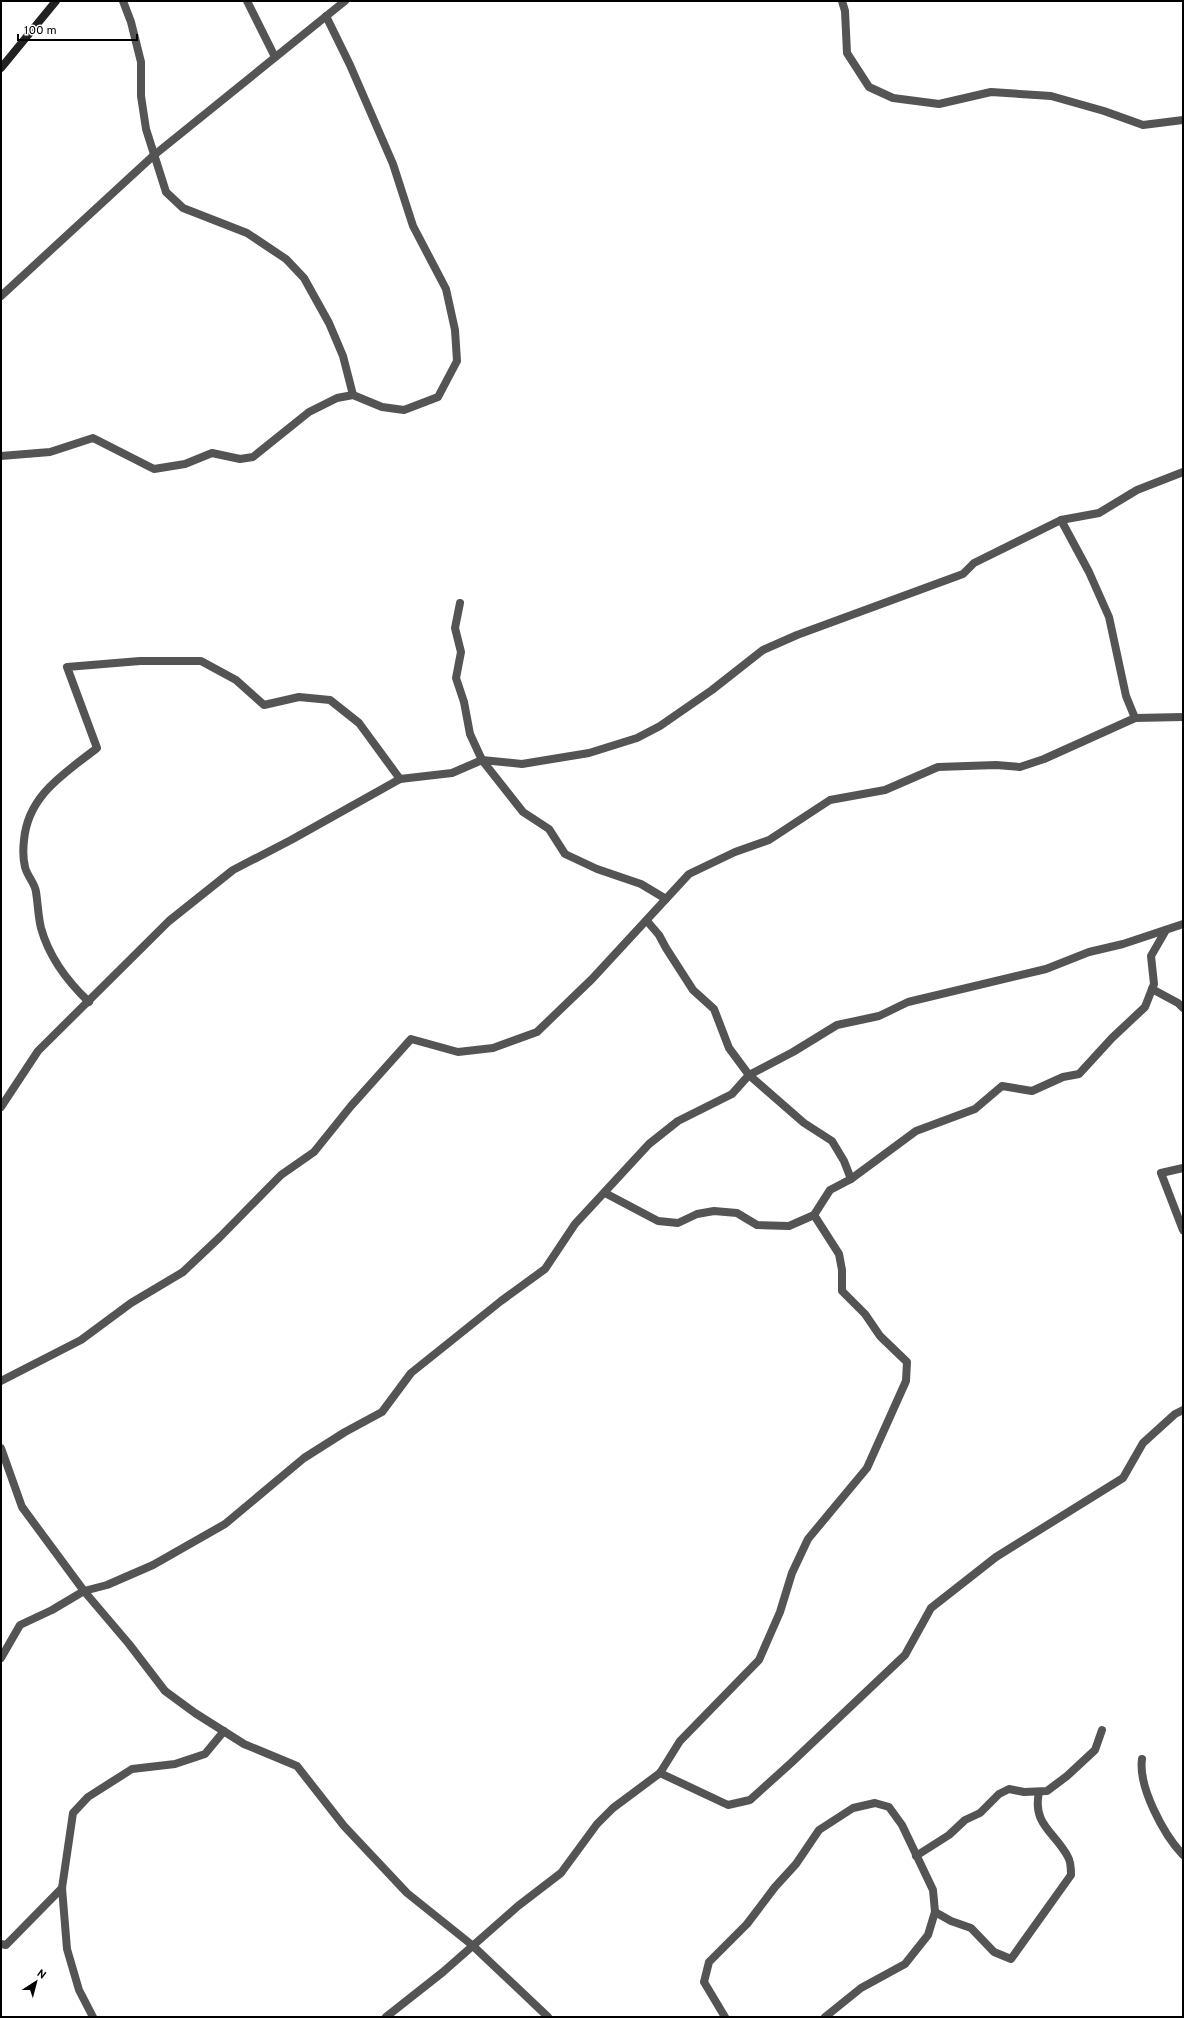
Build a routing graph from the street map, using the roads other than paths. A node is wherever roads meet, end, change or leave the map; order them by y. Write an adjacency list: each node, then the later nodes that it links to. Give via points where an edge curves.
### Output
1 (56, 1): 8 (street)
2 (123, 1): 10 (street, via 142,62 141,96)
3 (247, 1): 7 (street)
4 (345, 1): 6 (street)
5 (842, 1): 9 (street, via 845,11 847,53 868,87 893,98 938,104 991,92 1051,96 1143,125)
6 (326, 16): 7 (street); 12 (street, via 393,164 413,226 446,289 457,361 438,398 404,410 382,407)
7 (275, 57): 10 (street)
8 (1, 68)
9 (1183, 120)
10 (153, 156): 11 (street); 12 (street, via 166,192 183,208 247,233 286,259 304,278 340,349)
11 (1, 296)
12 (353, 395): 13 (street, via 337,398 309,412 253,457 240,459 212,452 185,464 154,469 93,438 50,452)
13 (1, 456)
14 (1183, 472): 15 (street, via 1137,490 1099,513)
15 (1062, 520): 18 (street, via 1109,617 1126,696); 19 (street, via 974,563 963,574 763,650 712,690 638,738 589,753 522,764)
16 (460, 603): 19 (street, via 455,628 462,652 456,678 470,734)
17 (1183, 717): 18 (street)
18 (1135, 718): 21 (street, via 1044,759 1020,767 938,767 885,790 830,800 769,840 735,852 689,874)
19 (482, 760): 20 (street, via 452,773); 21 (street, via 523,812 549,829 565,854 597,870 641,884)
20 (400, 779): 26 (street, via 233,870 169,921); 26 (street, via 359,723 330,700 300,697 264,705 236,680 201,661 140,661 67,667 97,748 52,784 36,803 25,826 23,848 25,868 36,890 41,929 71,984)
21 (666, 899): 22 (street)
22 (647, 921): 28 (street, via 659,935 693,990 714,1009 729,1048); 35 (street, via 537,1032 493,1048 458,1052 411,1039 314,1152 280,1175 220,1238 183,1272 130,1303 81,1340)
23 (1183, 924): 24 (street)
24 (1166, 930): 25 (street, via 1151,956 1154,984); 28 (street, via 1089,952 1046,969 908,1002 878,1016 837,1025)
25 (1152, 989): 27 (street); 31 (street, via 1145,1007 1079,1074 1063,1077 1032,1091 1002,1086 975,1109 916,1131)
26 (89, 1002): 29 (street, via 38,1051)
27 (1183, 1008)
28 (749, 1075): 31 (street, via 804,1123 832,1141 844,1160); 32 (street, via 732,1094 678,1121 648,1144)
29 (1, 1107)
30 (1183, 1168): 34 (street, via 1161,1173)
31 (851, 1179): 33 (street, via 830,1190)
32 (605, 1193): 33 (street, via 658,1221 678,1223 697,1214 714,1211 737,1213 756,1224 789,1226); 38 (street, via 576,1224 545,1269 411,1373 382,1412 304,1458 225,1524 153,1566 107,1585)
33 (814, 1215): 43 (street, via 839,1254 842,1291 866,1314 880,1336 906,1362 906,1381 867,1468 808,1539 792,1573 780,1612 758,1660 680,1742)
34 (1183, 1230)
35 (1, 1381)
36 (1183, 1410): 43 (street, via 1175,1414 1143,1443 1123,1478 996,1557 931,1608 905,1655 750,1800 728,1805)
37 (1, 1448): 38 (street, via 22,1507)
38 (84, 1591): 39 (street, via 20,1625); 41 (street, via 166,1691)
39 (1, 1658)
40 (1102, 1730): 44 (street, via 1095,1750 1067,1776 1047,1791)
41 (224, 1731): 47 (street, via 205,1754 175,1764 132,1769 88,1797 74,1813); 50 (street, via 244,1744 297,1766 344,1826 407,1893)
42 (1142, 1758): 46 (street, via 1140,1768 1154,1809 1171,1842)
43 (660, 1773): 50 (street, via 613,1808 597,1824 561,1873)
44 (1039, 1792): 45 (street, via 1009,1789 980,1813 965,1820 949,1835); 48 (street, via 1036,1805 1043,1823 1068,1858 1072,1875 1011,1959 994,1952 971,1928)
45 (916, 1856): 48 (street, via 933,1890); 54 (street, via 902,1825 889,1807 875,1803 853,1808 819,1830 796,1864 775,1886 748,1924 709,1962 704,1982)
46 (1183, 1856)
47 (62, 1888): 49 (street, via 6,1945); 51 (street, via 68,1949 79,1990)
48 (936, 1912): 55 (street, via 928,1935 905,1964 861,1988)
49 (1, 1944)
50 (472, 1944): 52 (street, via 443,1972); 53 (street)
51 (93, 2017)
52 (386, 2017)
53 (548, 2017)
54 (726, 2017)
55 (825, 2017)

